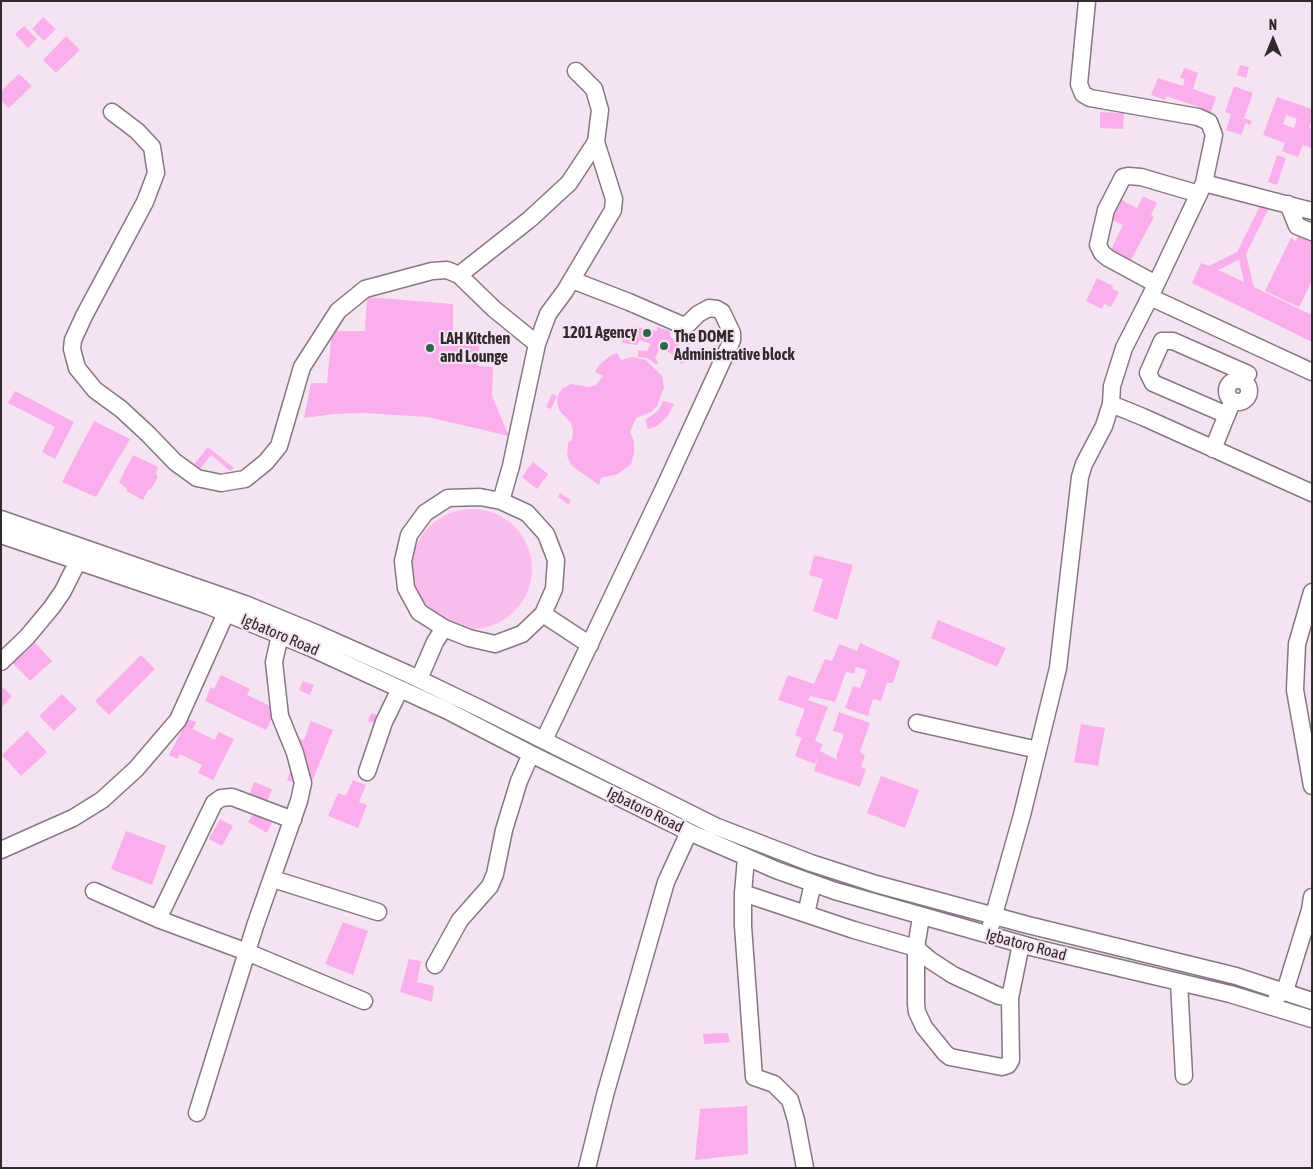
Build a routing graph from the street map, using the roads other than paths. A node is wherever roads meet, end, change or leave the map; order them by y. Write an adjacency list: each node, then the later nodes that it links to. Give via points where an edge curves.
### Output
1 (1087, 1): 5 (street, via 1079,84 1083,94 1209,122 1214,135)
2 (576, 71): 4 (street, via 594,89 600,110)
3 (112, 112): 9 (street, via 152,147 156,173 145,202 84,316 72,349 77,368 95,390 121,409 175,462 197,478 221,483 245,479 266,462 279,446 302,367 338,311 365,289 432,270 447,270)
4 (596, 142): 9 (street, via 569,183 530,219); 10 (street, via 614,199 613,210)
5 (1201, 188): 6 (street); 11 (street); 11 (street, via 1123,176 1106,210 1098,245 1102,253)
6 (1288, 204): 7 (street); 8 (street, via 1297,226)
7 (1312, 211)
8 (1312, 232)
9 (459, 275): 12 (street)
10 (572, 280): 12 (street, via 548,314); 31 (street, via 682,325 709,308 716,309 722,312 732,333 728,349)
11 (1153, 291): 13 (street); 16 (street, via 1124,348 1112,386)
12 (537, 344): 20 (street)
13 (1259, 347): 14 (street); 15 (street)
14 (1312, 372)
15 (1246, 378): 17 (street, via 1230,383 1227,389); 17 (street, via 1173,341 1162,341 1148,373 1153,383)
16 (1111, 404): 18 (street); 37 (street, via 1080,477 1058,668)
17 (1230, 408): 18 (street)
18 (1213, 448): 19 (street)
19 (1312, 493)
20 (501, 502): 27 (street, via 526,513 546,534 556,560 554,589); 28 (street, via 480,497 448,498 425,513 410,535 403,561 406,588 419,612)
21 (1, 519): 23 (street, Igbatoro Road)
22 (1, 535): 24 (street, Igbatoro Road)
23 (86, 548): 24 (street); 30 (street, Igbatoro Road, via 245,604)
24 (76, 562): 26 (street, Igbatoro Road); 32 (street, via 52,607)
25 (1312, 592): 40 (street, via 1297,644 1295,690)
26 (226, 613): 29 (street, Igbatoro Road); 43 (street, via 178,720 136,769 102,800 73,818)
27 (543, 614): 28 (street, via 522,634 495,644); 31 (street)
28 (444, 628): 33 (street)
29 (280, 635): 30 (street, Igbatoro Road); 41 (street, via 274,662 280,716 303,783)
30 (314, 641): 33 (street, Igbatoro Road); 34 (street, Igbatoro Road)
31 (590, 645): 36 (street)
32 (1, 662)
33 (419, 679): 36 (street, Igbatoro Road)
34 (400, 688): 38 (street, Igbatoro Road); 39 (street)
35 (917, 723): 37 (street)
36 (544, 740): 53 (street, Igbatoro Road, via 749,840 876,884)
37 (1038, 750): 53 (street)
38 (531, 754): 42 (street, Igbatoro Road); 59 (street, via 519,781 490,886 460,920)
39 (367, 772)
40 (1312, 786)
41 (293, 820): 45 (street); 54 (street, via 232,797 221,798 214,803)
42 (689, 832): 44 (street, Igbatoro Road); 69 (street, via 666,882)
43 (1, 850)
44 (746, 858): 46 (street, Igbatoro Road); 48 (street)
45 (273, 879): 50 (street); 58 (street)
46 (813, 883): 51 (street); 52 (street, Igbatoro Road)
47 (94, 891): 54 (street)
48 (744, 893): 51 (street); 70 (street, via 754,1077 774,1084 790,1100)
49 (1312, 897): 61 (street)
50 (378, 912)
51 (806, 914): 57 (street)
52 (921, 916): 55 (street, Igbatoro Road); 57 (street)
53 (994, 916): 55 (street); 61 (street, Igbatoro Road)
54 (158, 919): 58 (street)
55 (987, 934): 56 (street, Igbatoro Road)
56 (1021, 944): 60 (street, Igbatoro Road); 62 (street)
57 (916, 948): 62 (street, via 953,975); 62 (street, via 917,1012 924,1027 950,1057 1002,1067 1008,1065)
58 (247, 952): 64 (street); 68 (street)
59 (435, 965)
60 (1179, 982): 63 (street, Igbatoro Road); 67 (street)
61 (1285, 991): 63 (street, via 1270,998); 65 (street, Igbatoro Road)
62 (1010, 998)
63 (1248, 999): 66 (street, Igbatoro Road)
64 (364, 1001)
65 (1312, 1001)
66 (1312, 1020)
67 (1184, 1076)
68 (197, 1113)
69 (587, 1168)
70 (805, 1168)

